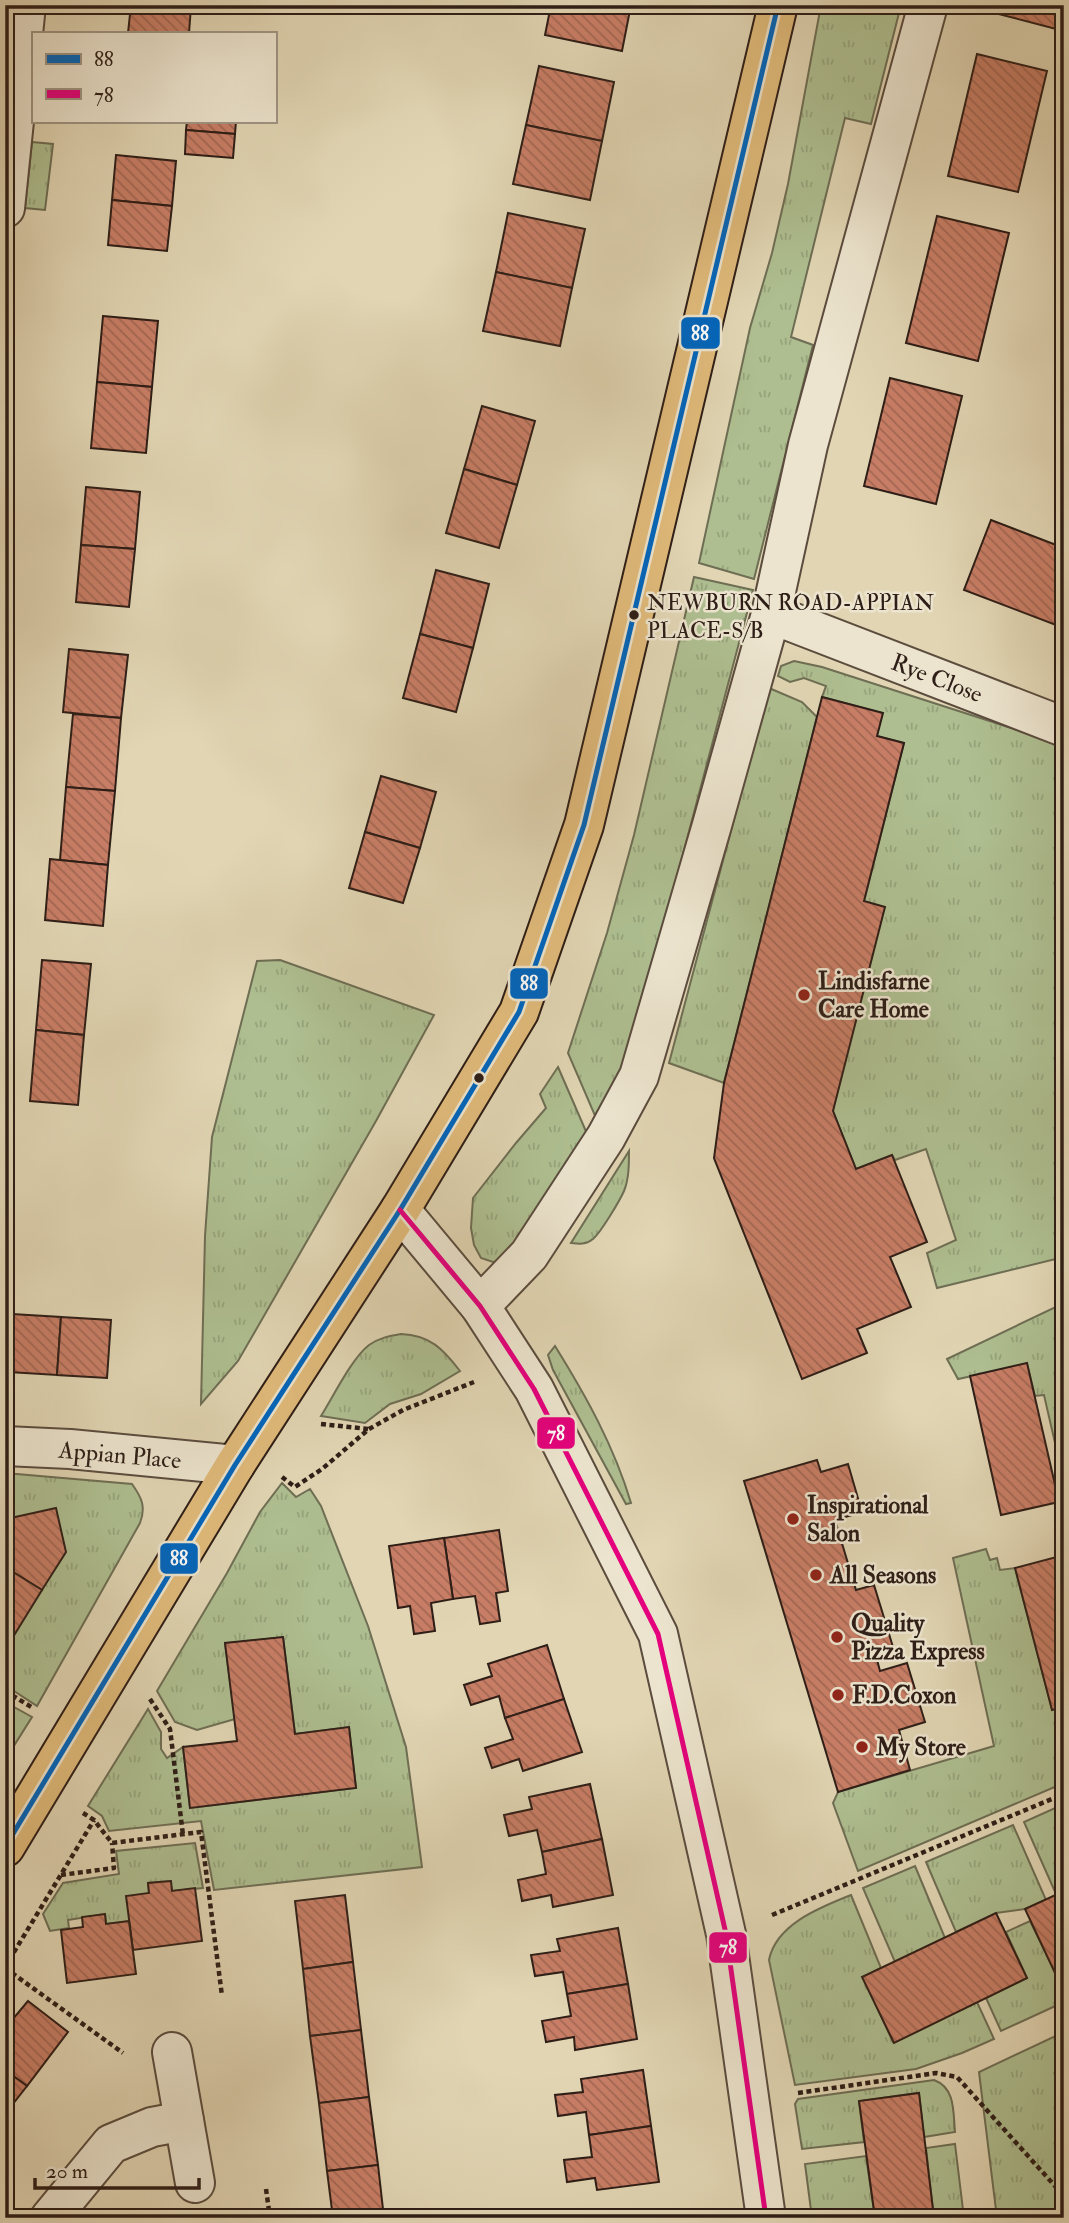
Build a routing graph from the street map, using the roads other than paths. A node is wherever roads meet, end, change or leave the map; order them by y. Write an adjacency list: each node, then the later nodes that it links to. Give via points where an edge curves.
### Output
1 (26, 5): 4 (street)
2 (778, 5): 8 (main road, via 584,825 519,1012)
3 (928, 5): 6 (street, via 808,445)
4 (10, 112): 5 (street)
5 (5, 208)
6 (771, 614): 7 (street, Rye Close); 9 (street, via 639,1076 606,1137 529,1255)
7 (1064, 727)
8 (400, 1210): 9 (street); 11 (main road)
9 (480, 1306): 17 (street, via 534,1389 658,1634 726,1934)
10 (5, 1446): 11 (street, Appian Place)
11 (235, 1465): 12 (main road)
12 (5, 1847)
13 (172, 2052): 14 (street)
14 (184, 2121): 15 (street); 16 (street, via 152,2127 111,2144)
15 (195, 2183)
16 (50, 2218)
17 (766, 2218)

